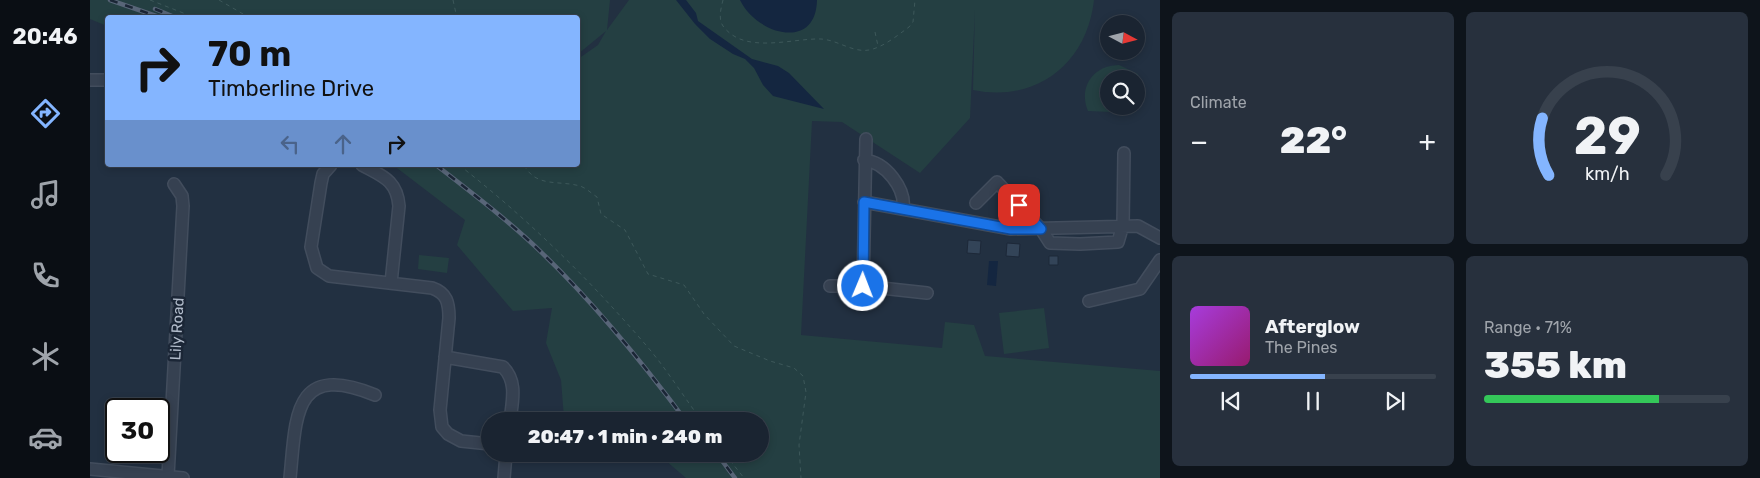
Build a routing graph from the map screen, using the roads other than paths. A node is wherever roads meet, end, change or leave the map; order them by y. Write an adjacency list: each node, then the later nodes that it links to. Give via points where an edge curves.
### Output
1 (90, 80): 2 (street)
2 (105, 80)
3 (866, 139): 5 (street)
4 (1124, 153): 12 (street)
5 (864, 160): 9 (street); 11 (street, via 886,168 904,198)
6 (328, 167): 16 (street, via 321,183 311,247 317,268 329,276)
7 (365, 167): 16 (street, via 388,180 398,194)
8 (174, 184): 27 (street, Lily Road, via 182,196 183,206)
9 (864, 202): 11 (street); 18 (street)
10 (976, 204): 13 (street, via 997,182)
11 (903, 209): 13 (street, via 1011,229)
12 (1122, 225): 13 (street); 13 (street, via 1118,242 1102,244 1054,245); 14 (street, via 1138,226)
13 (1041, 229)
14 (1160, 238)
15 (1160, 260): 20 (street, via 1140,289)
16 (391, 283): 21 (street, via 432,288 446,297 449,318)
17 (830, 286): 18 (street)
18 (863, 286): 19 (street)
19 (927, 293)
20 (1089, 301)
21 (445, 356): 23 (street, via 503,367 514,387); 24 (street, via 440,410 442,427 461,441)
22 (375, 395): 29 (street, via 335,384 313,390 305,397 295,426)
23 (511, 412)
24 (481, 443)
25 (505, 462): 30 (street)
26 (90, 468): 27 (street)
27 (168, 476): 28 (street)
28 (183, 478)
29 (290, 478)
30 (504, 478)

